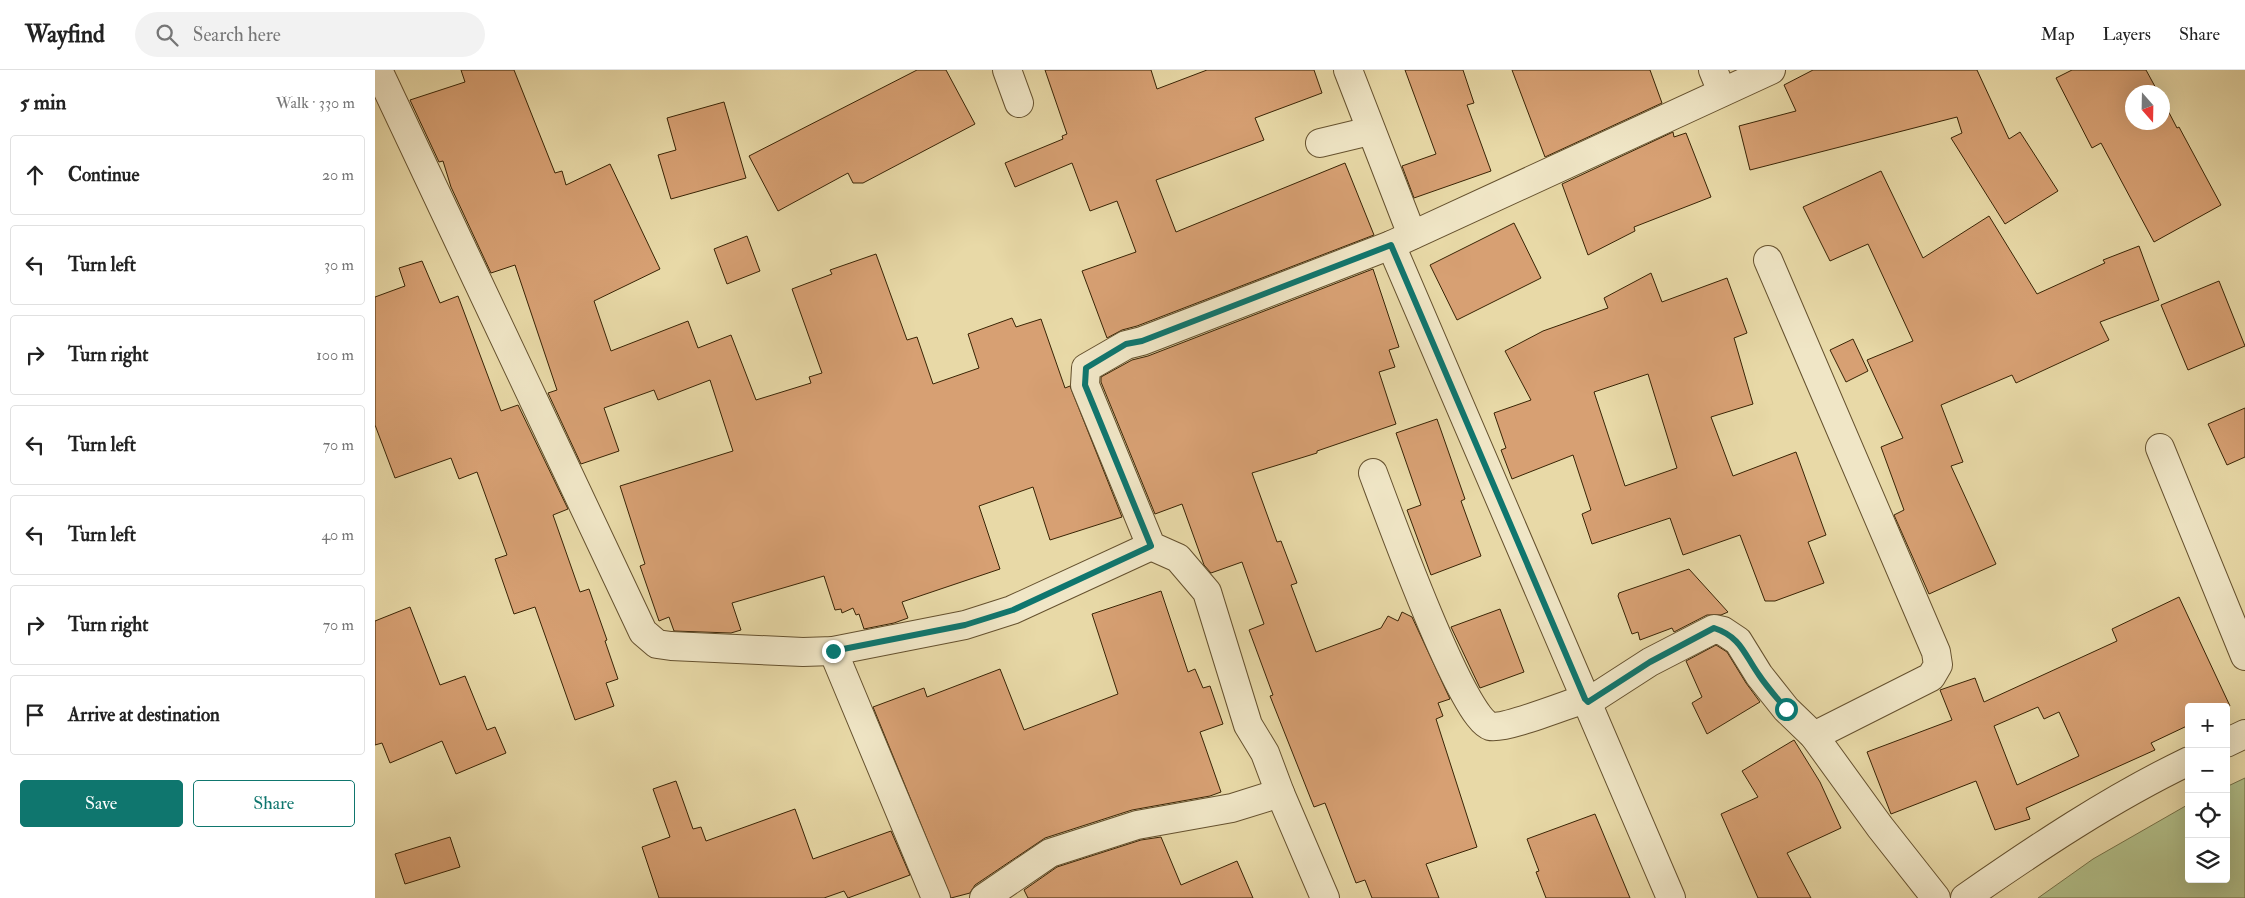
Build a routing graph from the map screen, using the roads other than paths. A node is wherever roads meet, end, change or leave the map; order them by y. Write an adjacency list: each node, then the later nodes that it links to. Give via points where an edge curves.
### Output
1 (379, 70): 14 (street, via 643,632 657,644 671,646)
2 (1007, 70): 6 (street)
3 (1347, 70): 7 (street)
4 (1771, 70): 5 (street)
5 (1717, 81): 9 (street)
6 (1019, 103)
7 (1370, 131): 8 (street); 9 (street)
8 (1320, 143)
9 (1401, 240): 13 (street, via 1261,297 1126,344 1086,368 1085,385); 16 (street)
10 (1768, 260): 18 (street, via 1936,652 1938,665 1931,677)
11 (2160, 448): 15 (street)
12 (1373, 473): 16 (street, via 1439,638 1469,703 1481,720 1491,726 1508,724)
13 (1151, 546): 14 (street, via 1013,610 965,625); 21 (street, via 1178,558 1207,592 1248,724 1265,754)
14 (833, 651): 22 (street)
15 (2245, 656)
16 (1586, 700): 18 (street, via 1714,628 1738,641 1759,676); 25 (street)
17 (2245, 734): 19 (street)
18 (1813, 736): 26 (street)
19 (2230, 741)
20 (2185, 763): 27 (street, via 2139,785)
21 (1280, 793): 23 (street, via 1232,808 1137,825 1050,852); 24 (street)
22 (935, 898)
23 (984, 898)
24 (1325, 898)
25 (1671, 898)
26 (1936, 898)
27 (1965, 898)

